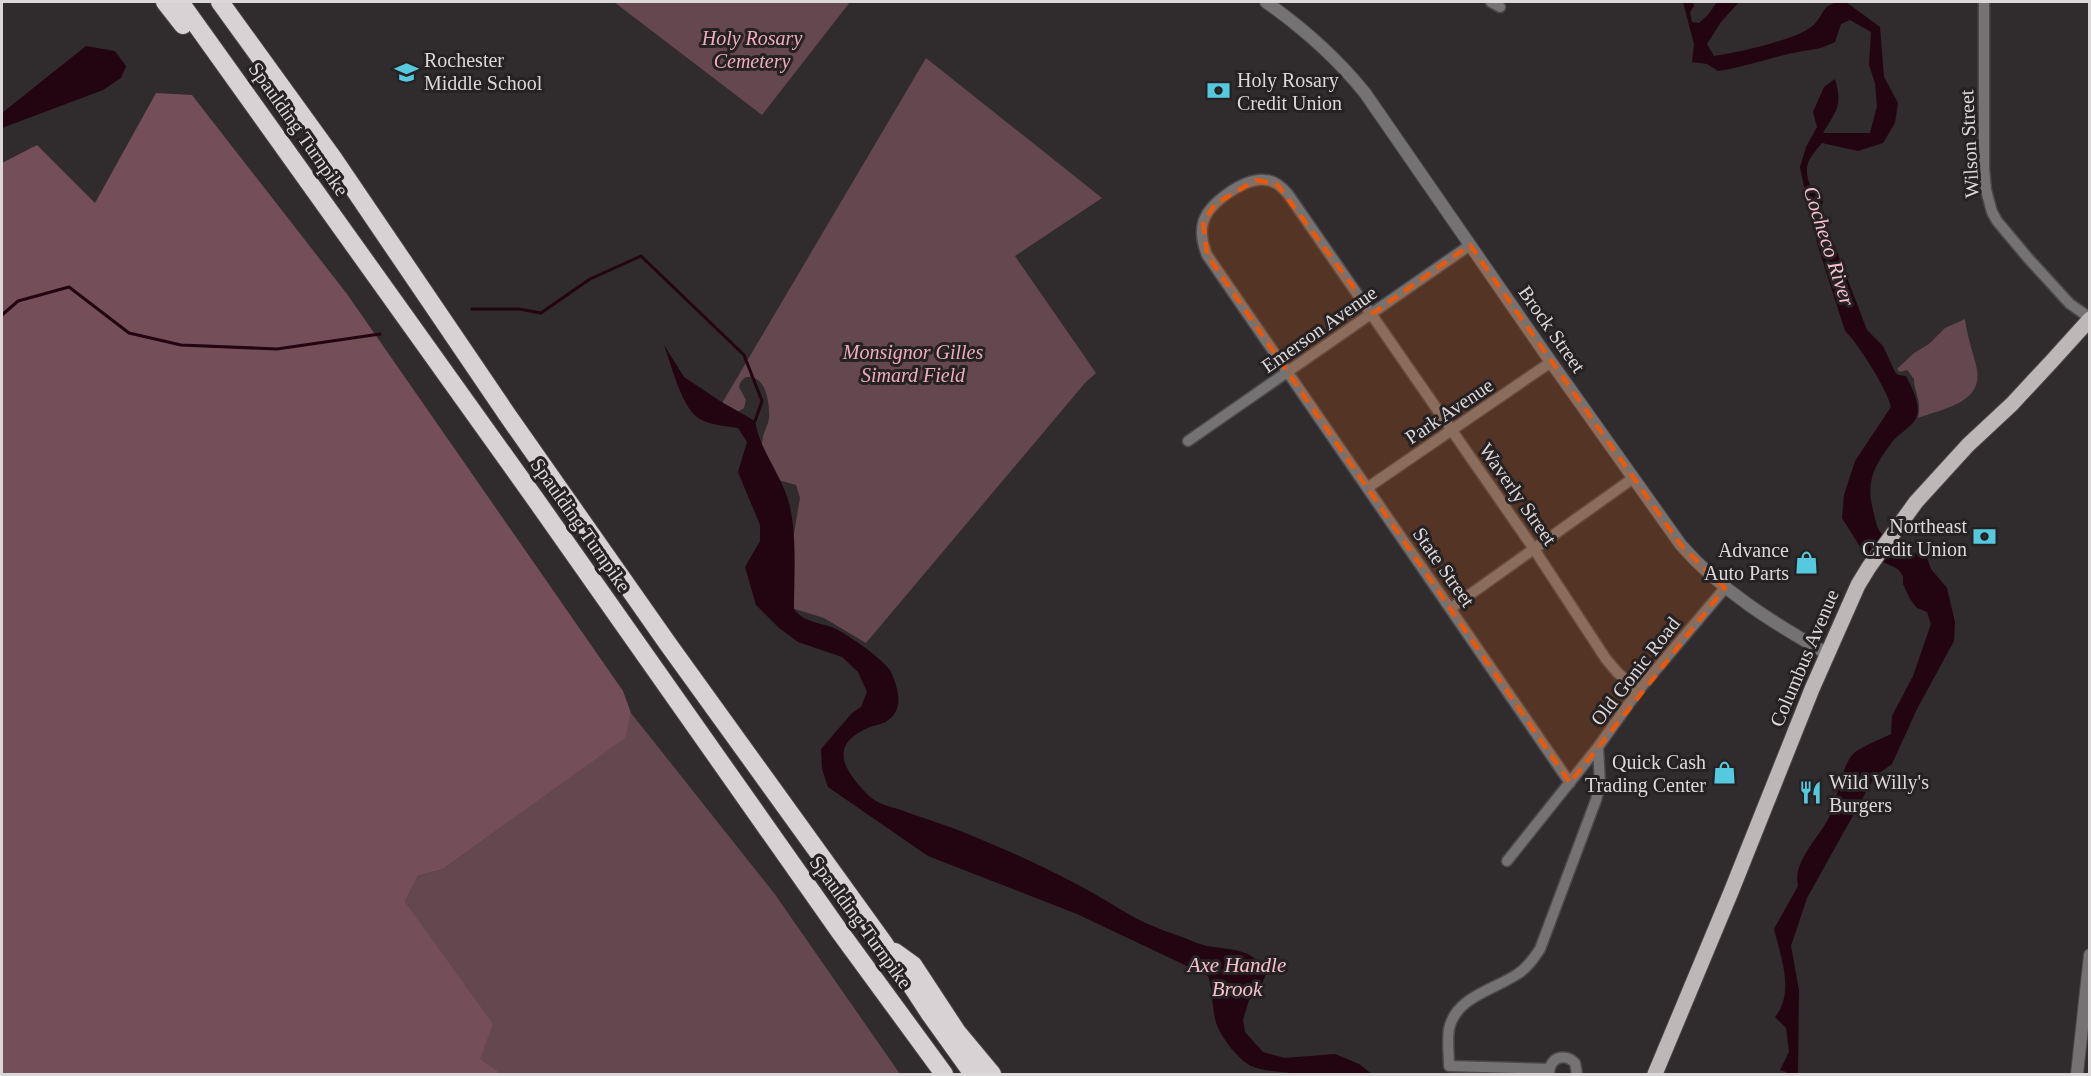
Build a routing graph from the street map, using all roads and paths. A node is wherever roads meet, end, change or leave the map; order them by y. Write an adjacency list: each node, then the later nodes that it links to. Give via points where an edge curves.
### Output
1 (165, 2): 6 (highway, via 228,83)
2 (180, 2): 6 (highway, Spaulding Turnpike)
3 (220, 2): 26 (highway, Spaulding Turnpike, via 333,158 668,644)
4 (1266, 2): 7 (street, Brock Street, via 1321,44 1348,72)
5 (1984, 2): 9 (street, Wilson Street, via 1984,168 1992,212 2070,304)
6 (276, 134): 29 (highway, Spaulding Turnpike)
7 (1470, 245): 8 (street, Emerson Avenue); 12 (street, Brock Street)
8 (1373, 313): 13 (street, Emerson Avenue); 13 (street, Waverly Street, via 1277,184 1256,180 1223,197 1207,213 1201,234 1203,245); 14 (street, Waverly Street)
9 (2090, 318): 11 (main road, Columbus Avenue)
10 (2090, 340): 11 (main road)
11 (2070, 342): 21 (main road, Columbus Avenue, via 1916,502 1857,585)
12 (1551, 362): 14 (street, Park Avenue); 16 (street, Brock Street)
13 (1289, 372): 15 (street, Emerson Avenue); 17 (street, State Street)
14 (1452, 431): 17 (street, Park Avenue); 18 (street, Waverly Street)
15 (1188, 441)
16 (1632, 479): 18 (street); 19 (street, Brock Street, via 1681,545)
17 (1367, 488): 20 (street, State Street)
18 (1534, 549): 20 (street); 22 (street, Waverly Street, via 1606,658)
19 (1725, 588): 21 (street, Brock Street); 22 (street, Old Gonic Road)
20 (1451, 608): 24 (street, State Street)
21 (1828, 654): 33 (main road, Columbus Avenue)
22 (1638, 691): 23 (street, Old Gonic Road)
23 (1598, 747): 24 (street, Old Gonic Road); 28 (street, via 1600,784 1596,800 1540,949 1528,967 1459,1009 1449,1029 1449,1066)
24 (1570, 783): 25 (street, Old Gonic Road)
25 (1508, 861)
26 (883, 942): 30 (highway, Spaulding Turnpike); 31 (highway, via 913,965 957,1032)
27 (2090, 955): 34 (street)
28 (1549, 1072): 32 (street, via 1553,1061 1567,1057 1575,1063)
29 (944, 1074)
30 (973, 1074)
31 (992, 1074)
32 (1577, 1074)
33 (1655, 1074)
34 (2077, 1074)

